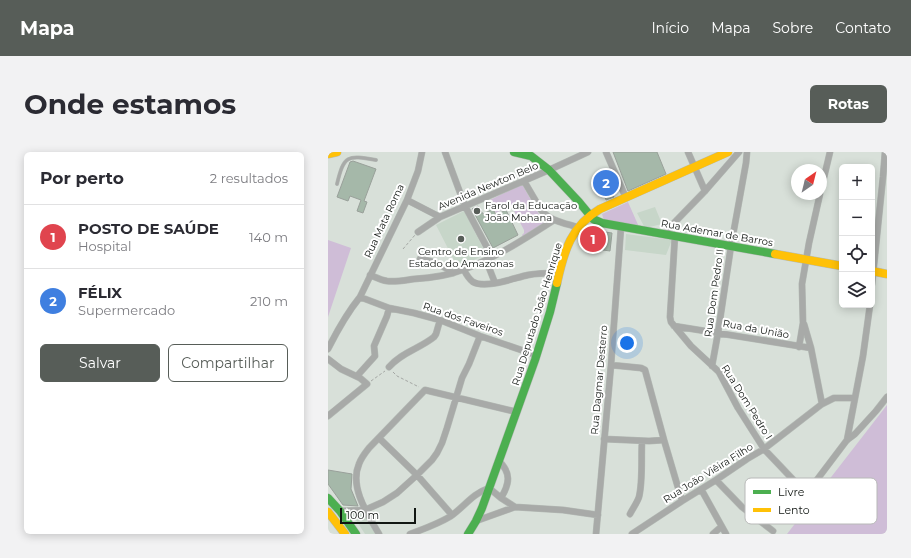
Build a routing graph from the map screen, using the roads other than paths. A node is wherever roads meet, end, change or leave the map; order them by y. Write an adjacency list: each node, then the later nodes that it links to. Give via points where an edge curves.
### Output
1 (337, 152): 14 (main road)
2 (360, 152): 16 (lane)
3 (422, 152): 25 (street, Rua Mata Roma)
4 (444, 152): 27 (street)
5 (514, 152): 15 (main road)
6 (588, 152): 20 (street, Avenida Newton Belo)
7 (606, 152): 24 (street)
8 (688, 152): 19 (street)
9 (728, 152): 19 (main road, Rua Deputado João Henrique)
10 (739, 152): 23 (street)
11 (747, 152): 36 (street, Rua Dom Pedro II)
12 (830, 152): 18 (street)
13 (885, 152): 37 (street)
14 (328, 154)
15 (530, 154): 20 (main road)
16 (360, 158): 17 (lane); 22 (lane, via 345,161)
17 (376, 160)
18 (827, 165)
19 (694, 166): 23 (street); 24 (main road, Rua Deputado João Henrique)
20 (549, 170): 21 (street, Avenida Newton Belo); 28 (main road)
21 (524, 181): 27 (street, Avenida Newton Belo); 30 (street, via 540,210)
22 (337, 184)
23 (705, 191): 34 (street)
24 (626, 198): 28 (main road, Rua Deputado João Henrique)
25 (407, 200): 29 (street); 47 (street, Rua Mata Roma)
26 (819, 200): 40 (street)
27 (465, 206): 29 (street, Avenida Newton Belo); 38 (street)
28 (590, 215): 31 (main road, Rua Deputado João Henrique); 32 (main road, Rua Ademar de Barros, via 598,221)
29 (440, 217): 33 (street, Avenida Newton Belo)
30 (554, 220): 31 (street); 38 (street)
31 (577, 227): 45 (main road, Rua Deputado João Henrique)
32 (621, 227): 34 (main road, Rua Ademar de Barros); 62 (street, Rua Dagmar Desterro)
33 (418, 232)
34 (666, 234): 35 (main road, Rua Ademar de Barros)
35 (675, 235): 36 (main road, Rua Ademar de Barros); 54 (street, via 670,317)
36 (731, 246): 40 (main road, Rua Ademar de Barros); 55 (street, Rua Dom Pedro II)
37 (875, 252)
38 (489, 258): 42 (street); 48 (street)
39 (420, 259): 44 (street, via 440,264)
40 (806, 259): 41 (main road, Rua Ademar de Barros); 53 (street, via 802,284)
41 (839, 265)
42 (464, 270): 44 (street); 48 (street, via 476,283)
43 (875, 271): 46 (main road)
44 (453, 273): 47 (street, via 396,282)
45 (559, 273): 48 (street, via 528,275); 60 (main road, Rua Deputado João Henrique)
46 (887, 274)
47 (370, 275): 49 (street, Rua Mata Roma)
48 (495, 283)
49 (360, 297): 50 (street, Rua dos Faveiros); 59 (street, Rua Mata Roma, via 341,324)
50 (389, 308): 52 (street, Rua dos Faveiros); 65 (street, via 374,346 375,356)
51 (870, 308): 68 (street)
52 (440, 320): 56 (street, Rua dos Faveiros); 64 (street, via 434,337 400,356)
53 (803, 323): 57 (street); 58 (street)
54 (674, 326): 55 (street, Rua da União); 63 (street, Rua Dom Pedro I)
55 (718, 333): 57 (street, Rua da União); 63 (street, Rua Dom Pedro II)
56 (480, 336): 60 (street, Rua dos Faveiros); 67 (street)
57 (799, 347): 58 (street, Rua da União)
58 (811, 348): 69 (street)
59 (328, 349)
60 (536, 355): 70 (main road, Rua Deputado João Henrique)
61 (328, 359): 65 (street, via 341,369)
62 (611, 365): 73 (street, Rua Dagmar Desterro); 74 (street, via 645,370)
63 (712, 366): 77 (street, Rua Dom Pedro I, via 719,372)
64 (389, 367)
65 (357, 376): 71 (street, via 367,384)
66 (887, 397): 75 (street)
67 (456, 398): 70 (street); 72 (street, via 425,390); 79 (street, via 442,443 432,460)
68 (855, 398): 69 (street, Rua João Viêira Filho, via 834,398); 75 (street)
69 (822, 404): 77 (street, Rua João Viêira Filho)
70 (517, 412): 78 (main road, Rua Deputado João Henrique)
71 (328, 416)
72 (379, 438): 79 (street); 90 (street, via 358,466 358,491)
73 (604, 439): 76 (street); 93 (street, Rua Dagmar Desterro)
74 (664, 440): 76 (street); 87 (street)
75 (847, 440): 81 (street, Rua Dom Pedro I)
76 (642, 441): 94 (street, via 639,496)
77 (764, 449): 80 (street, Rua Dom Pedro I); 82 (street, Rua João Viêira Filho)
78 (499, 460): 83 (main road, Rua Deputado João Henrique); 86 (street, via 508,476 506,489)
79 (417, 475): 90 (street, via 397,493); 95 (street)
80 (791, 478)
81 (818, 478)
82 (716, 480): 84 (street, Rua João Viêira Filho); 89 (street)
83 (489, 488): 86 (street); 95 (street, via 476,493); 96 (main road, Rua Deputado João Henrique)
84 (701, 489): 87 (street, Rua João Viêira Filho); 98 (street)
85 (328, 498): 91 (main road)
86 (501, 498): 88 (street)
87 (682, 501): 106 (street, Rua João Viêira Filho)
88 (515, 507): 93 (street); 96 (street)
89 (745, 509)
90 (365, 510): 91 (street); 102 (street)
91 (340, 511): 101 (main road)
92 (328, 512): 100 (main road)
93 (598, 514): 105 (street, Rua Dagmar Desterro)
94 (630, 514)
95 (452, 515): 103 (street)
96 (476, 521): 104 (main road, Rua Deputado João Henrique)
97 (764, 524): 99 (street)
98 (722, 527): 107 (street); 108 (street)
99 (773, 531)
100 (345, 534)
101 (356, 534)
102 (379, 534)
103 (410, 534)
104 (468, 534)
105 (596, 534)
106 (632, 534)
107 (713, 534)
108 (726, 534)

